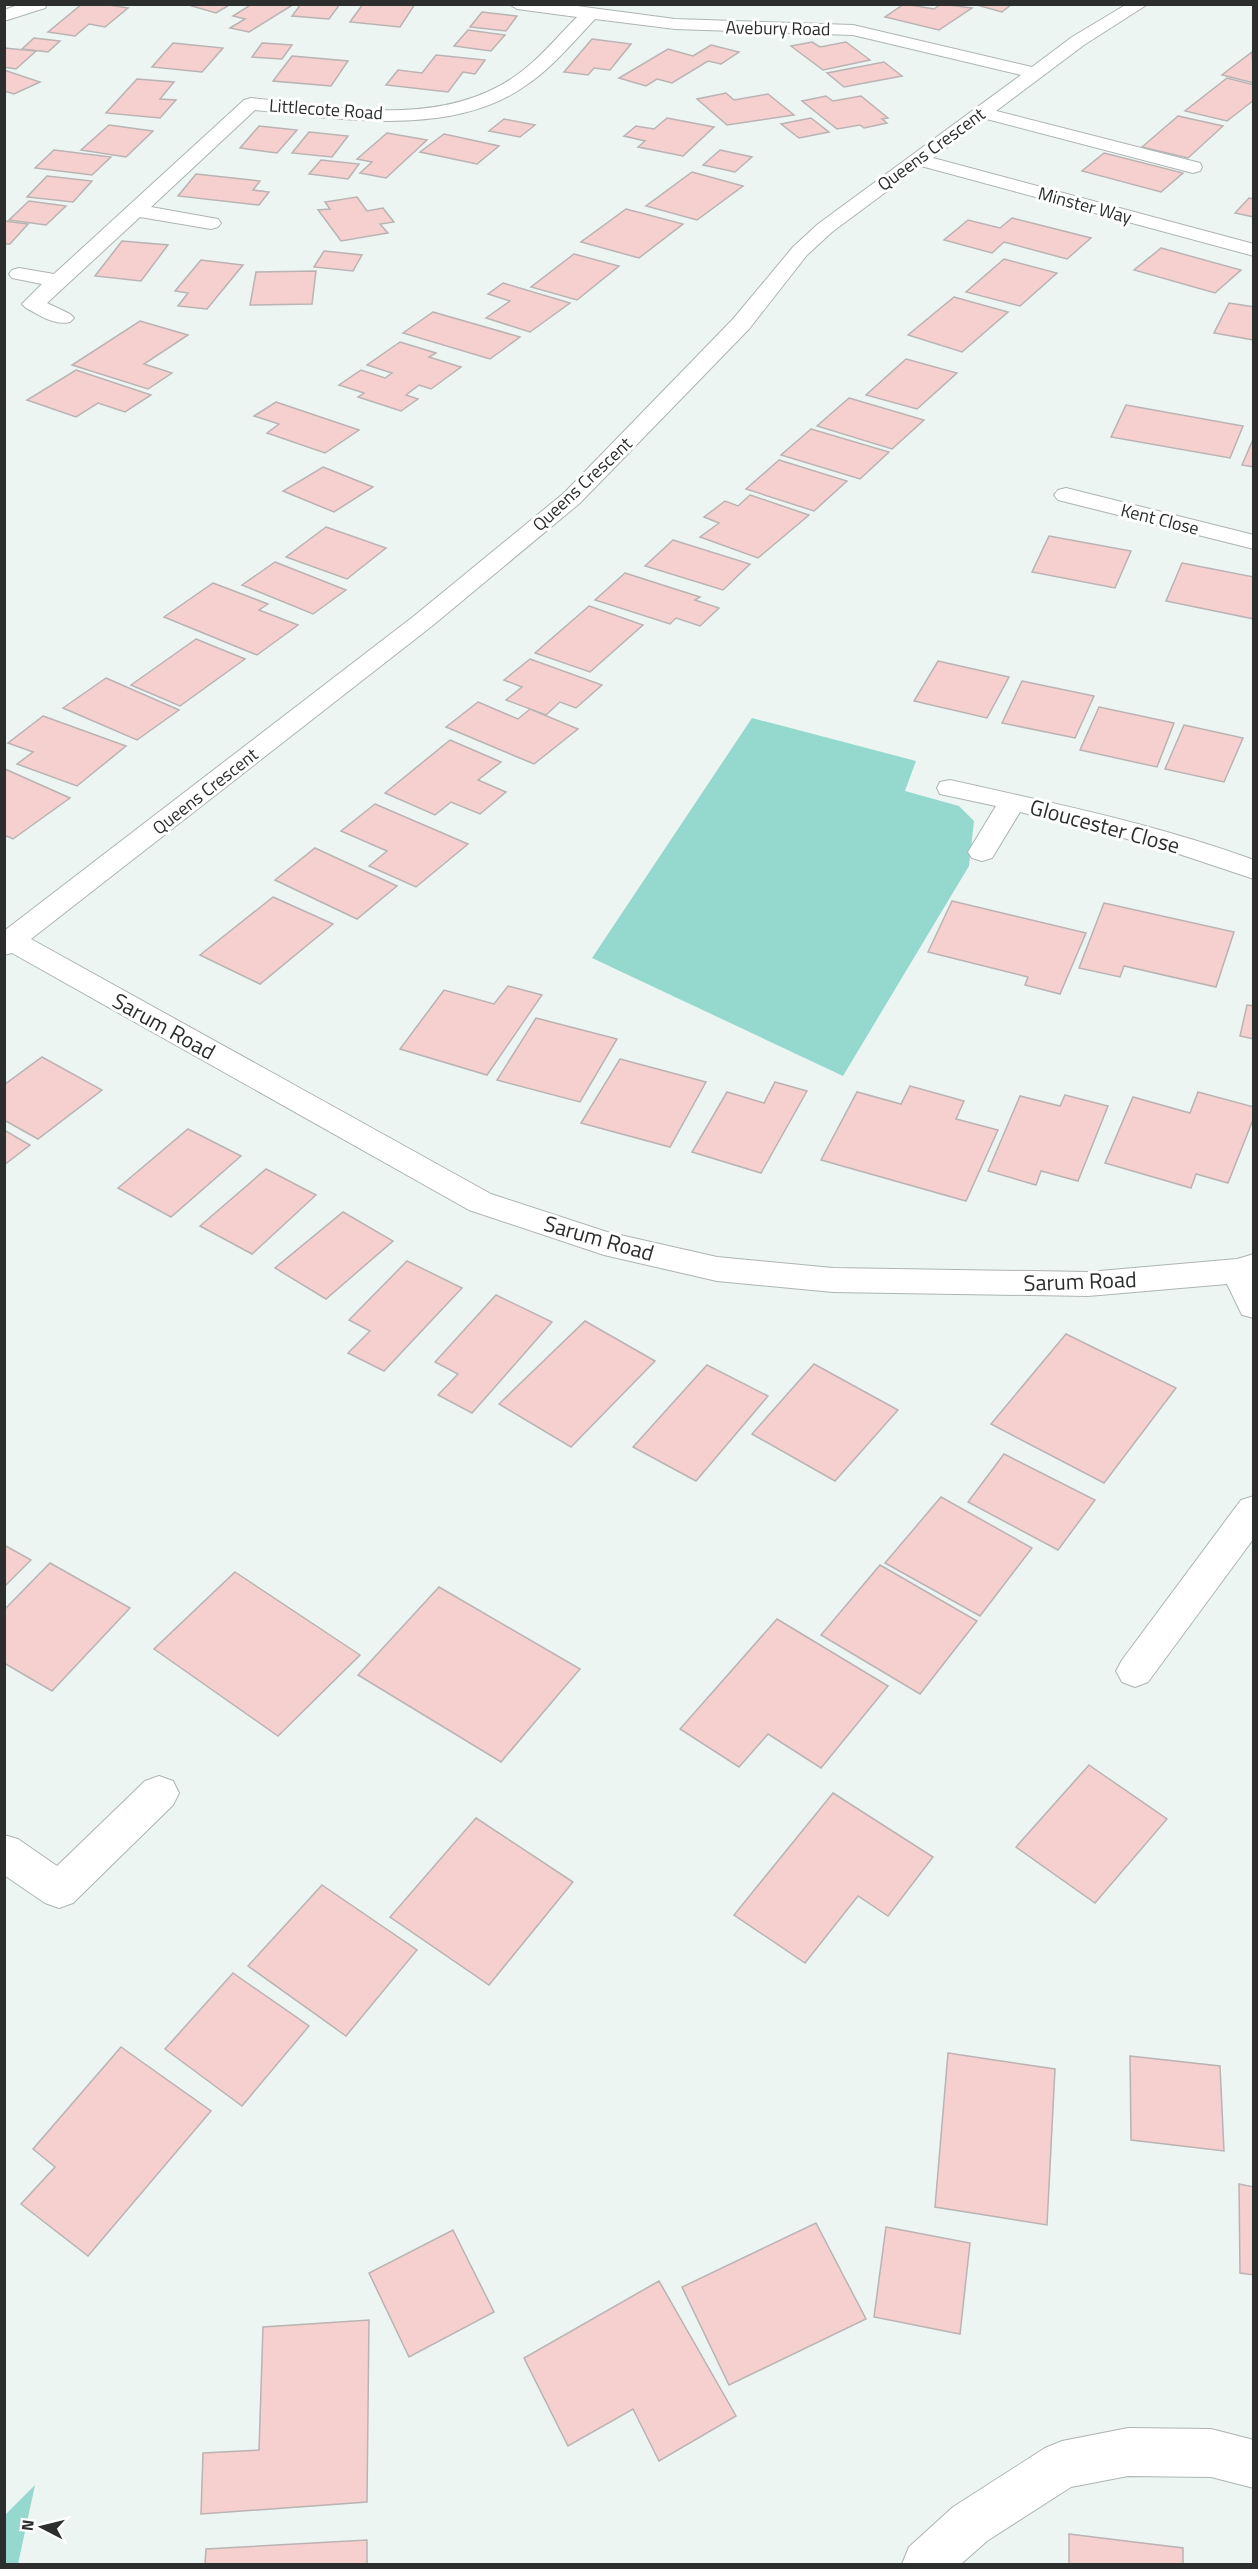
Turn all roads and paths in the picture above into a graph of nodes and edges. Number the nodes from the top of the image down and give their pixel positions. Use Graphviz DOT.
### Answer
graph roads {
  1 [pos="39,4"];
  2 [pos="516,4"];
  3 [pos="1140,4"];
  4 [pos="589,15"];
  5 [pos="4,16"];
  6 [pos="1035,73"];
  7 [pos="230,101"];
  8 [pos="251,104"];
  9 [pos="981,112"];
  10 [pos="916,159"];
  11 [pos="1193,167"];
  12 [pos="135,210"];
  13 [pos="211,223"];
  14 [pos="1254,250"];
  15 [pos="19,274"];
  16 [pos="58,281"];
  17 [pos="63,318"];
  18 [pos="1066,495"];
  19 [pos="1254,542"];
  20 [pos="950,788"];
  21 [pos="1012,802"];
  22 [pos="982,852"];
  23 [pos="1254,870"];
  24 [pos="8,944"];
  25 [pos="1245,1268"];
  26 [pos="1254,1306"];
  27 [pos="1254,1510"];
  28 [pos="1135,1671"];
  29 [pos="159,1793"];
  30 [pos="4,1852"];
  31 [pos="1254,2464"];
  32 [pos="926,2565"];
  1 -- 5 [label="street"];
  2 -- 4 [label="street, Avebury Road"];
  3 -- 6 [label="street, Queens Crescent"];
  4 -- 6 [label="street, Avebury Road"];
  4 -- 8 [label="street, Littlecote Road"];
  6 -- 9 [label="street, Queens Crescent"];
  7 -- 8 [label="street"];
  8 -- 12 [label="street, Littlecote Road"];
  9 -- 10 [label="street, Queens Crescent"];
  9 -- 11 [label="lane"];
  10 -- 14 [label="street, Minster Way"];
  10 -- 24 [label="street, Queens Crescent"];
  12 -- 13 [label="street"];
  12 -- 16 [label="street, Littlecote Road"];
  15 -- 16 [label="street"];
  16 -- 17 [label="street, Littlecote Road"];
  18 -- 19 [label="street, Kent Close"];
  20 -- 21 [label="street"];
  21 -- 22 [label="street, Gloucester Close"];
  21 -- 23 [label="street, Gloucester Close"];
  24 -- 25 [label="street, Sarum Road"];
  25 -- 26 [label="street"];
  27 -- 28 [label="street"];
  29 -- 30 [label="street"];
  31 -- 32 [label="street"];
}
